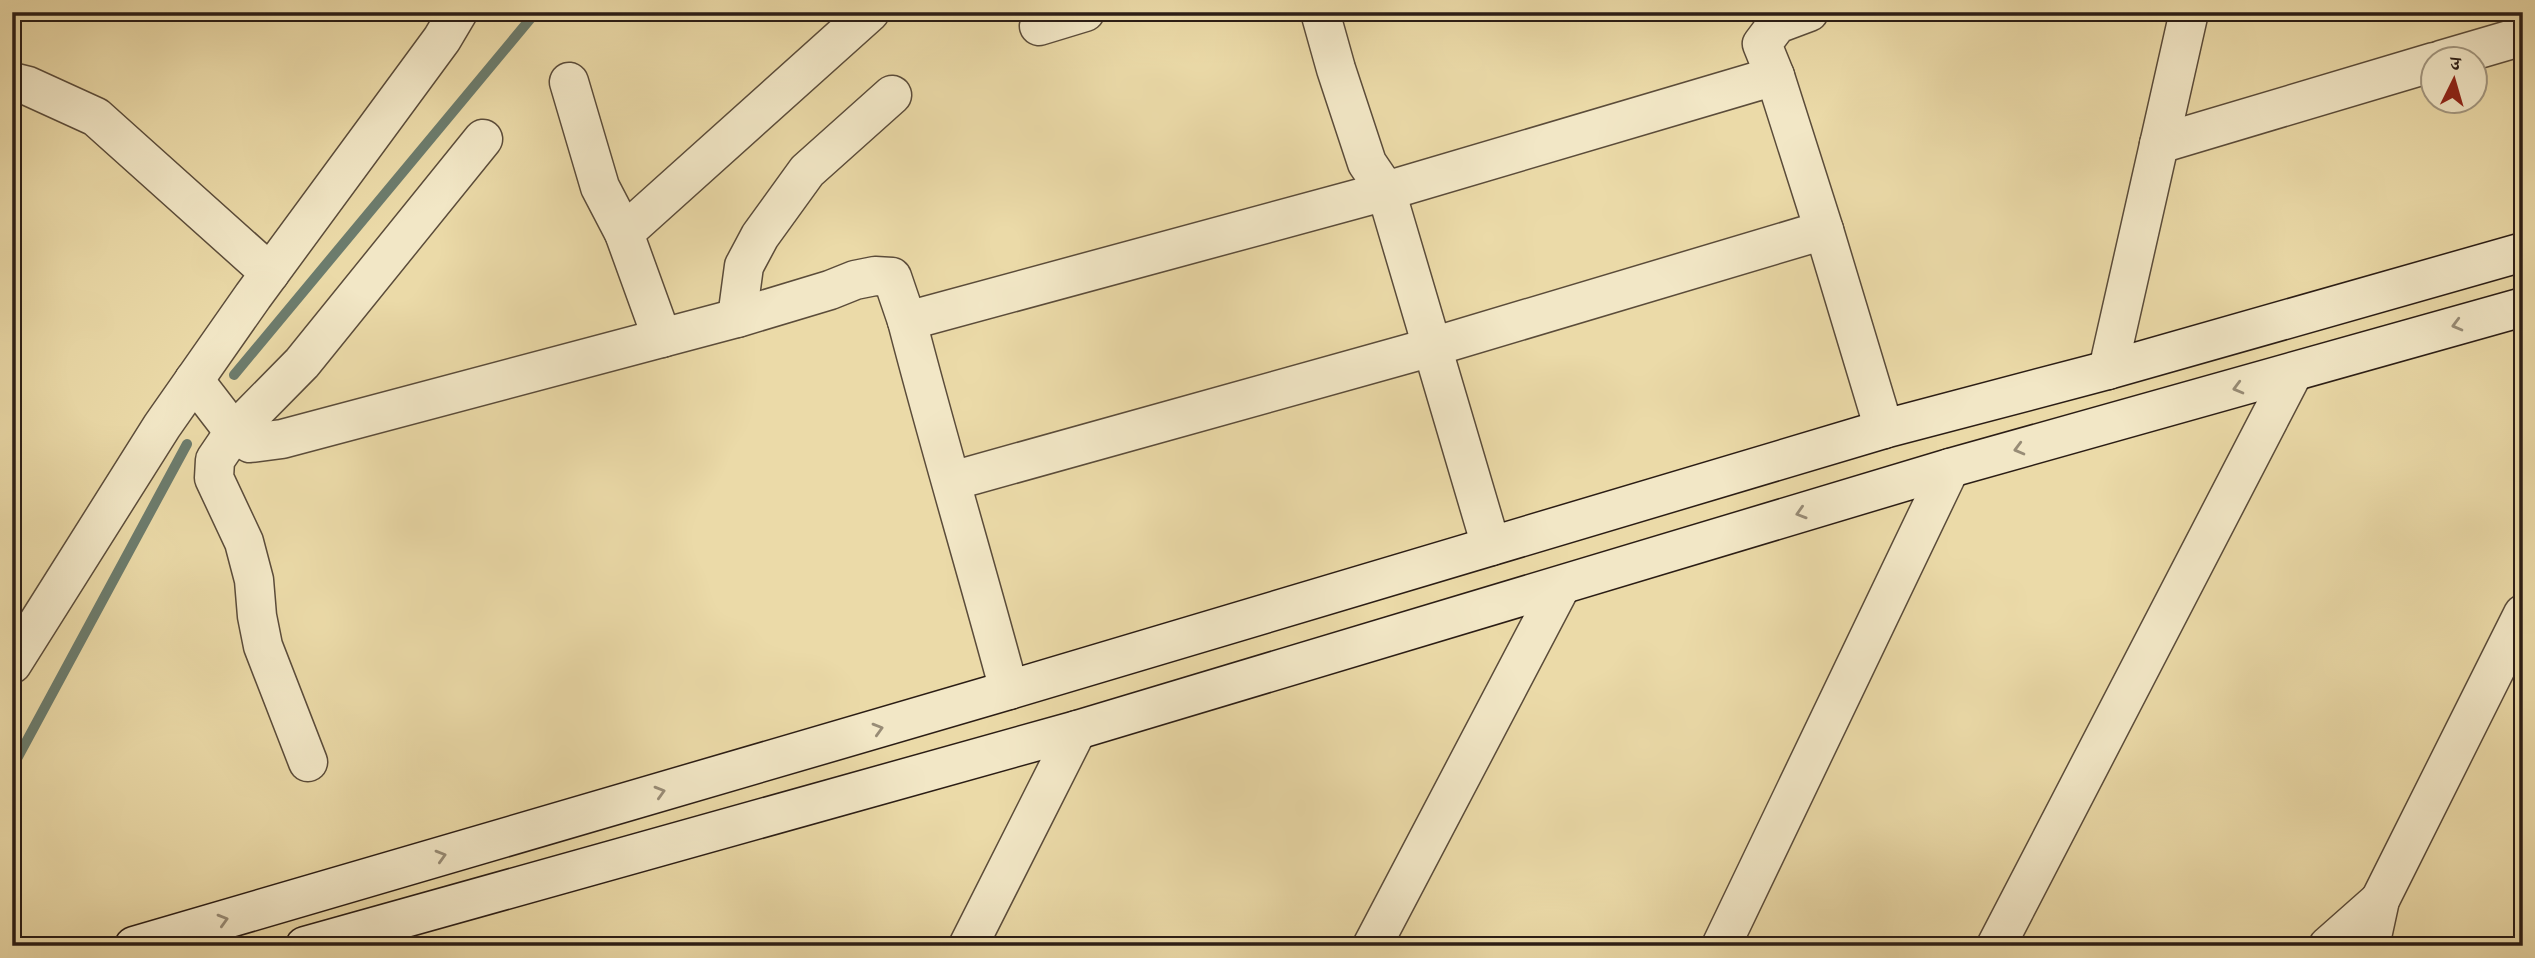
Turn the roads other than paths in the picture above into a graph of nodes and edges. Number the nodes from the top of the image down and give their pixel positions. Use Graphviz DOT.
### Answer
graph roads {
  1 [pos="458,12"];
  2 [pos="870,12"];
  3 [pos="1085,12"];
  4 [pos="1320,12"];
  5 [pos="1809,12"];
  6 [pos="2189,12"];
  7 [pos="1039,26"];
  8 [pos="2523,36"];
  9 [pos="2489,46"];
  10 [pos="2420,66"];
  11 [pos="1776,76"];
  12 [pos="12,82"];
  13 [pos="569,82"];
  14 [pos="892,95"];
  15 [pos="483,139"];
  16 [pos="2159,144"];
  17 [pos="1387,191"];
  18 [pos="1824,230"];
  19 [pos="624,233"];
  20 [pos="2523,252"];
  21 [pos="270,273"];
  22 [pos="2523,307"];
  23 [pos="737,318"];
  24 [pos="908,321"];
  25 [pos="662,338"];
  26 [pos="1432,347"];
  27 [pos="2108,370"];
  28 [pos="2292,373"];
  29 [pos="194,380"];
  30 [pos="1884,429"];
  31 [pos="234,432"];
  32 [pos="1950,468"];
  33 [pos="952,481"];
  34 [pos="1491,546"];
  35 [pos="1561,586"];
  36 [pos="2523,614"];
  37 [pos="12,664"];
  38 [pos="1009,691"];
  39 [pos="1077,730"];
  40 [pos="307,762"];
  41 [pos="2380,900"];
  42 [pos="134,946"];
  43 [pos="305,946"];
  44 [pos="968,946"];
  45 [pos="1372,946"];
  46 [pos="1721,946"];
  47 [pos="1996,946"];
  48 [pos="2328,946"];
  49 [pos="2370,946"];
  1 -- 21 [label="street"];
  2 -- 19 [label="street"];
  3 -- 7 [label="street"];
  4 -- 17 [label="street"];
  5 -- 11 [label="street"];
  6 -- 16 [label="street"];
  8 -- 9 [label="street"];
  10 -- 16 [label="street"];
  11 -- 17 [label="street"];
  11 -- 18 [label="street"];
  12 -- 21 [label="street"];
  13 -- 19 [label="street"];
  14 -- 23 [label="street"];
  15 -- 31 [label="street"];
  16 -- 27 [label="street"];
  17 -- 24 [label="street"];
  17 -- 26 [label="street"];
  18 -- 26 [label="street"];
  18 -- 30 [label="street"];
  19 -- 25 [label="street"];
  20 -- 27 [label="street"];
  21 -- 29 [label="street"];
  22 -- 28 [label="street, one-way"];
  23 -- 24 [label="street"];
  23 -- 25 [label="street"];
  24 -- 33 [label="street"];
  25 -- 31 [label="street"];
  26 -- 33 [label="street"];
  26 -- 34 [label="street"];
  27 -- 30 [label="street"];
  28 -- 32 [label="street, one-way"];
  28 -- 47 [label="street"];
  29 -- 31 [label="street"];
  29 -- 37 [label="street"];
  30 -- 34 [label="street"];
  31 -- 40 [label="street"];
  32 -- 35 [label="street, one-way"];
  32 -- 46 [label="street"];
  33 -- 38 [label="street"];
  34 -- 38 [label="street"];
  35 -- 39 [label="street"];
  35 -- 45 [label="street"];
  36 -- 41 [label="street"];
  42 -- 38 [label="street, one-way"];
  39 -- 43 [label="street"];
  39 -- 44 [label="street"];
  41 -- 48 [label="street"];
  41 -- 49 [label="street"];
}
